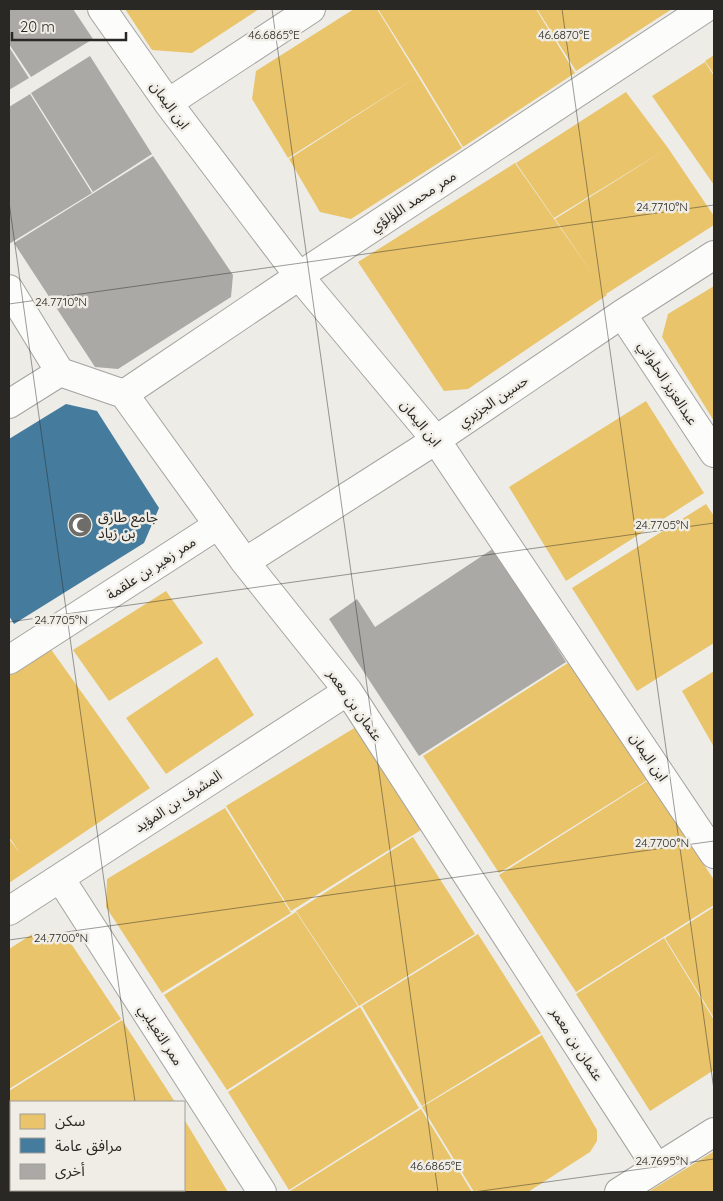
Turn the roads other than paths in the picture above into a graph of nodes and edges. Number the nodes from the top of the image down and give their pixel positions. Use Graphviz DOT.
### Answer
graph roads {
  1 [pos="102,9"];
  2 [pos="311,9"];
  3 [pos="704,9"];
  4 [pos="168,103"];
  5 [pos="714,254"];
  6 [pos="299,276"];
  7 [pos="9,290"];
  8 [pos="622,314"];
  9 [pos="60,372"];
  10 [pos="124,394"];
  11 [pos="9,404"];
  12 [pos="436,440"];
  13 [pos="714,453"];
  14 [pos="218,525"];
  15 [pos="245,562"];
  16 [pos="9,660"];
  17 [pos="348,691"];
  18 [pos="714,854"];
  19 [pos="60,878"];
  20 [pos="9,911"];
  21 [pos="714,1132"];
  22 [pos="657,1168"];
  23 [pos="262,1192"];
  24 [pos="619,1192"];
  1 -- 4 [label="street, ابن اليمان"];
  2 -- 4 [label="street"];
  3 -- 6 [label="street, ممر محمد اللؤلؤي"];
  4 -- 6 [label="street, ابن اليمان"];
  5 -- 8 [label="street, حسين الجزيري"];
  6 -- 10 [label="street, ممر محمد اللؤلؤي"];
  6 -- 12 [label="street, ابن اليمان"];
  7 -- 9 [label="street"];
  8 -- 12 [label="street, حسين الجزيري"];
  8 -- 13 [label="street, عبدالعزيز الحلواني"];
  9 -- 10 [label="street"];
  9 -- 11 [label="street"];
  10 -- 14 [label="street, عثمان بن معمر"];
  12 -- 15 [label="street, حسين الجزيري"];
  12 -- 18 [label="street, ابن اليمان"];
  14 -- 15 [label="street, عثمان بن معمر"];
  14 -- 16 [label="street, ممر زهير بن علقمة"];
  15 -- 17 [label="street, عثمان بن معمر"];
  17 -- 19 [label="street, المشرف بن المؤيد"];
  17 -- 22 [label="street, عثمان بن معمر"];
  19 -- 20 [label="street, المشرف بن المؤيد"];
  19 -- 23 [label="street, ممر الثعيلبي"];
  21 -- 22 [label="street"];
  22 -- 24 [label="street"];
}
